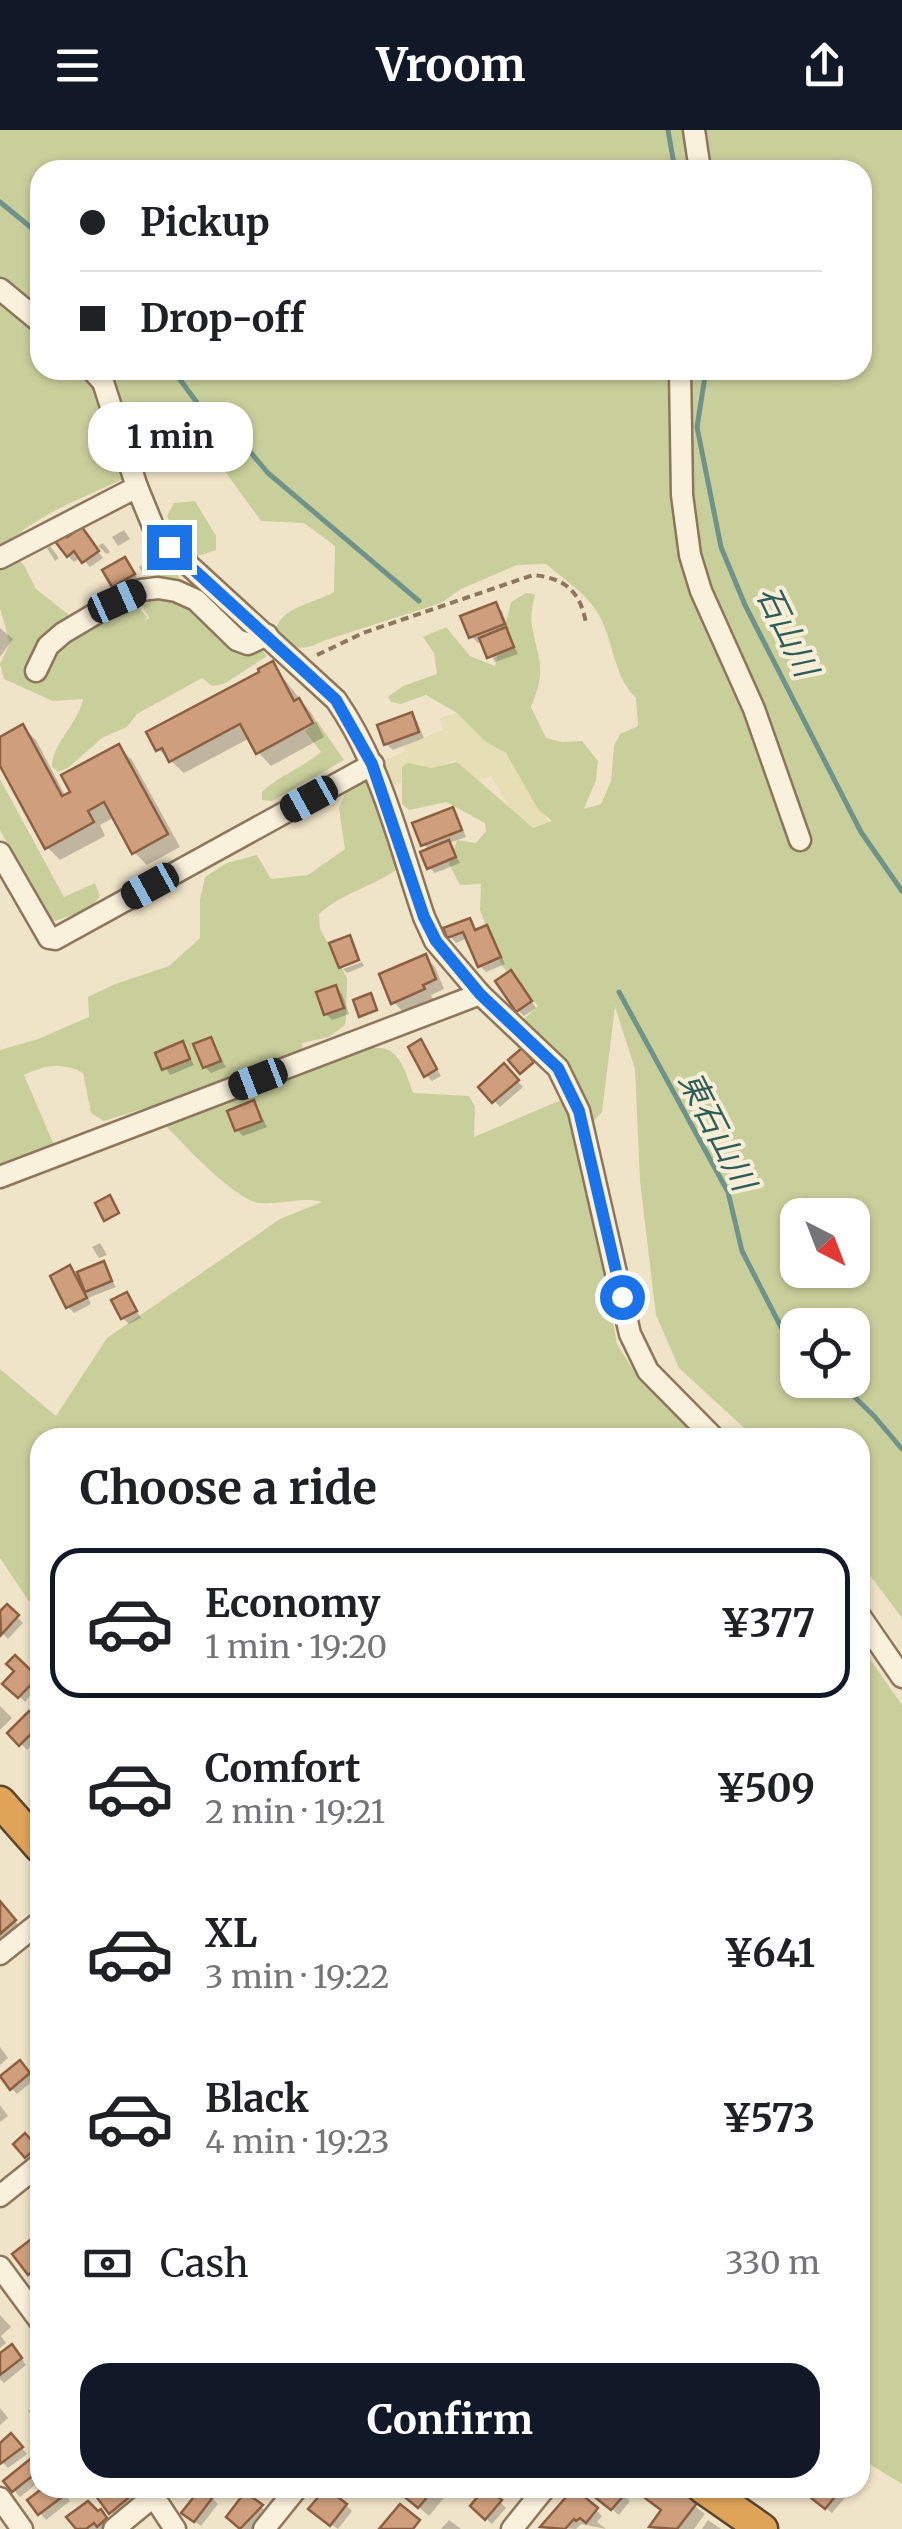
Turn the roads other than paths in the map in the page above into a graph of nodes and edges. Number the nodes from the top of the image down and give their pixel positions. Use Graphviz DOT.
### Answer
graph roads {
  1 [pos="694,130"];
  2 [pos="698,160"];
  3 [pos="0,288"];
  4 [pos="30,314"];
  5 [pos="101,380"];
  6 [pos="680,380"];
  7 [pos="137,487"];
  8 [pos="0,558"];
  9 [pos="268,635"];
  10 [pos="36,671"];
  11 [pos="372,764"];
  12 [pos="800,840"];
  13 [pos="0,854"];
  14 [pos="480,994"];
  15 [pos="0,1177"];
  16 [pos="704,1428"];
  17 [pos="870,1631"];
  18 [pos="902,1677"];
  19 [pos="0,1802"];
  20 [pos="30,1836"];
  21 [pos="30,1930"];
  22 [pos="0,1954"];
  23 [pos="30,2172"];
  24 [pos="0,2196"];
  25 [pos="0,2267"];
  26 [pos="30,2308"];
  27 [pos="0,2498"];
  28 [pos="145,2498"];
  29 [pos="155,2498"];
  30 [pos="284,2498"];
  31 [pos="538,2498"];
  32 [pos="717,2498"];
  33 [pos="517,2527"];
  34 [pos="22,2529"];
  35 [pos="114,2529"];
  36 [pos="175,2529"];
  37 [pos="264,2529"];
  38 [pos="762,2529"];
  1 -- 2 [label="street"];
  3 -- 4 [label="street"];
  5 -- 7 [label="street"];
  6 -- 12 [label="street"];
  7 -- 8 [label="street"];
  7 -- 9 [label="street"];
  9 -- 10 [label="street"];
  9 -- 11 [label="street"];
  11 -- 13 [label="street"];
  11 -- 14 [label="street"];
  14 -- 15 [label="street"];
  14 -- 16 [label="street"];
  17 -- 18 [label="street"];
  19 -- 20 [label="highway"];
  21 -- 22 [label="street"];
  23 -- 24 [label="street"];
  25 -- 26 [label="street"];
  27 -- 34 [label="street"];
  28 -- 35 [label="street"];
  29 -- 36 [label="street"];
  30 -- 37 [label="street"];
  31 -- 33 [label="street"];
  32 -- 38 [label="highway"];
}
